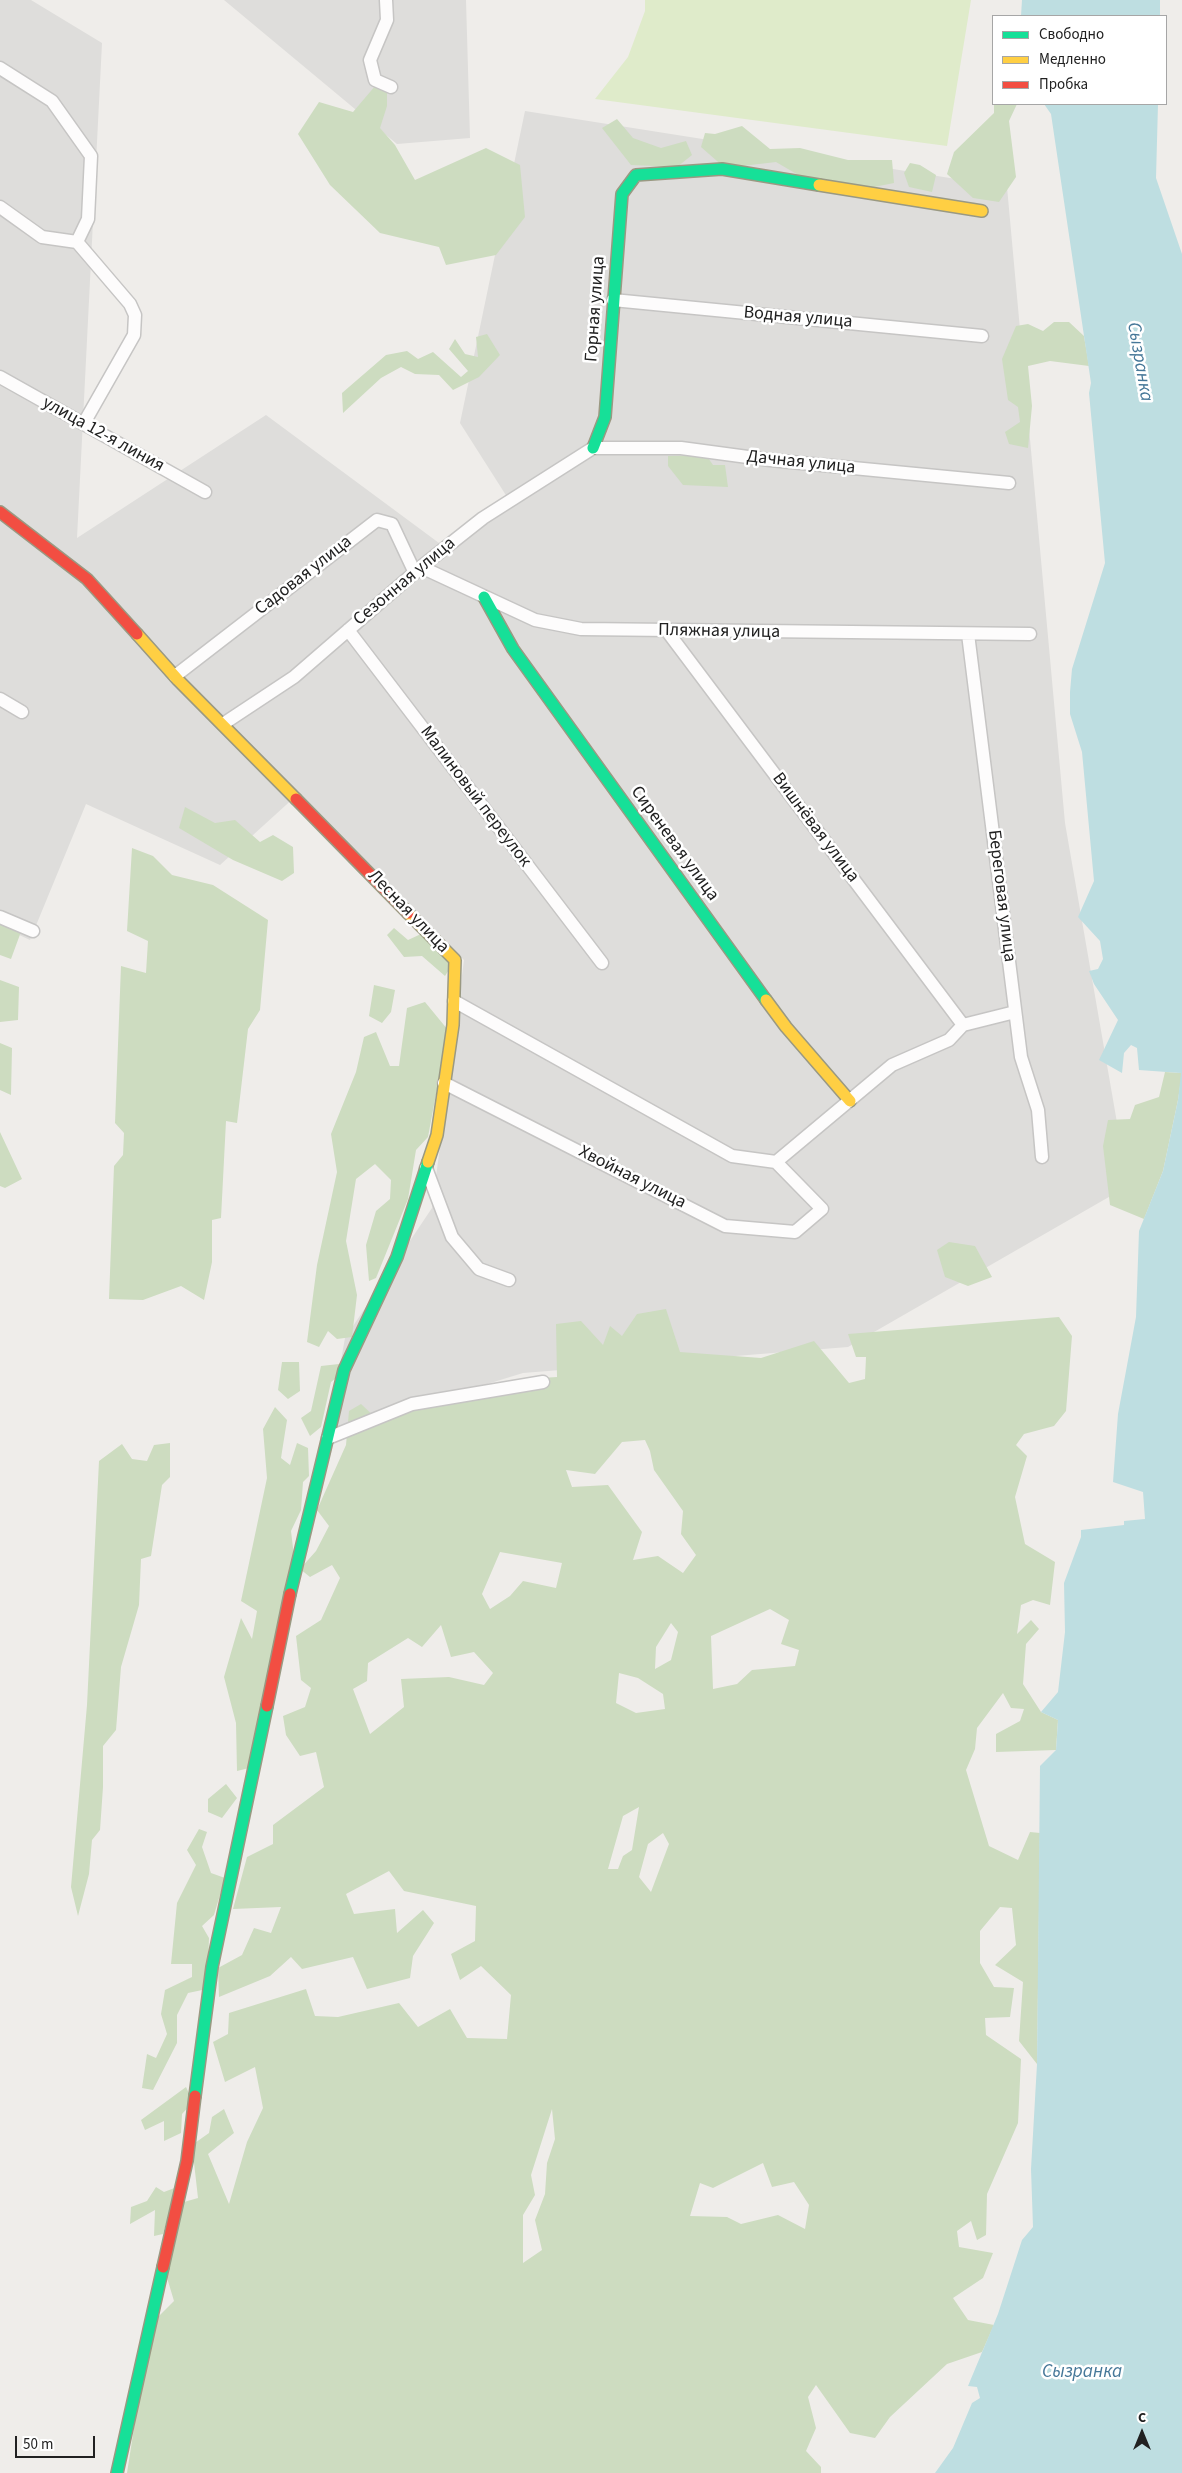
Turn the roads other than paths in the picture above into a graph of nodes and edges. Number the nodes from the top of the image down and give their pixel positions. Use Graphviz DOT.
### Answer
graph roads {
  1 [pos="386,0"];
  2 [pos="0,68"];
  3 [pos="392,87"];
  4 [pos="0,207"];
  5 [pos="982,210"];
  6 [pos="77,242"];
  7 [pos="613,300"];
  8 [pos="982,336"];
  9 [pos="0,377"];
  10 [pos="84,423"];
  11 [pos="593,448"];
  12 [pos="1008,483"];
  13 [pos="205,492"];
  14 [pos="0,512"];
  15 [pos="418,570"];
  16 [pos="484,597"];
  17 [pos="348,630"];
  18 [pos="667,631"];
  19 [pos="968,634"];
  20 [pos="1030,634"];
  21 [pos="175,676"];
  22 [pos="0,699"];
  23 [pos="22,712"];
  24 [pos="223,724"];
  25 [pos="0,918"];
  26 [pos="33,931"];
  27 [pos="602,963"];
  28 [pos="454,1001"];
  29 [pos="1015,1012"];
  30 [pos="962,1025"];
  31 [pos="444,1082"];
  32 [pos="850,1101"];
  33 [pos="1042,1157"];
  34 [pos="776,1162"];
  35 [pos="426,1168"];
  36 [pos="509,1280"];
  37 [pos="543,1382"];
  38 [pos="328,1438"];
  39 [pos="117,2473"];
  1 -- 3 [label="street"];
  2 -- 6 [label="street"];
  4 -- 6 [label="street"];
  5 -- 7 [label="street, Горная улица"];
  6 -- 10 [label="street"];
  7 -- 8 [label="street, Водная улица"];
  7 -- 11 [label="street, Горная улица"];
  9 -- 10 [label="street, улица 12-я линия"];
  10 -- 13 [label="street, улица 12-я линия"];
  11 -- 12 [label="street, Дачная улица"];
  11 -- 15 [label="street, Сезонная улица"];
  14 -- 21 [label="street, Лесная улица"];
  15 -- 16 [label="street, Пляжная улица"];
  15 -- 17 [label="street, Сезонная улица"];
  15 -- 21 [label="street, Садовая улица"];
  16 -- 18 [label="street, Пляжная улица"];
  16 -- 32 [label="street, Сиреневая улица"];
  17 -- 24 [label="street, Сезонная улица"];
  17 -- 27 [label="street, Малиновый переулок"];
  18 -- 19 [label="street, Пляжная улица"];
  18 -- 30 [label="street, Вишнёвая улица"];
  19 -- 20 [label="street, Пляжная улица"];
  19 -- 29 [label="street, Береговая улица"];
  21 -- 24 [label="street, Лесная улица"];
  22 -- 23 [label="street"];
  24 -- 28 [label="street, Лесная улица"];
  25 -- 26 [label="street"];
  28 -- 31 [label="street, Лесная улица"];
  28 -- 34 [label="street"];
  29 -- 30 [label="street"];
  29 -- 33 [label="street, Береговая улица"];
  30 -- 32 [label="street"];
  31 -- 34 [label="street, Хвойная улица"];
  31 -- 35 [label="street, Лесная улица"];
  32 -- 34 [label="street"];
  35 -- 36 [label="street"];
  35 -- 38 [label="street, Лесная улица"];
  37 -- 38 [label="street"];
  38 -- 39 [label="street, Лесная улица"];
}
